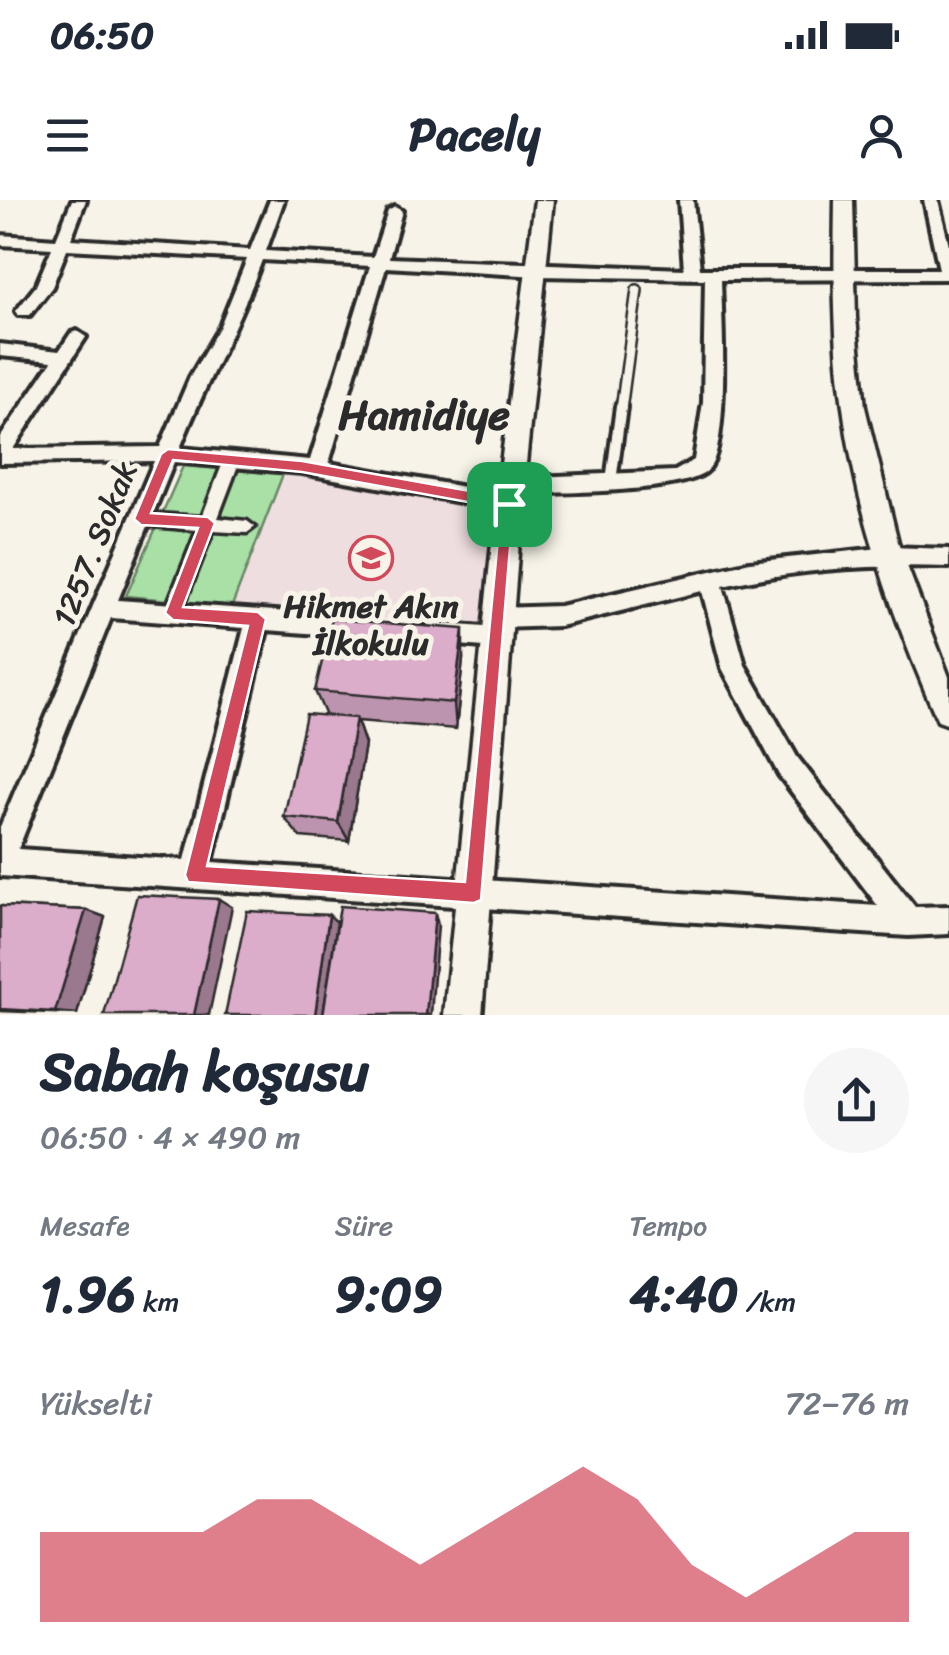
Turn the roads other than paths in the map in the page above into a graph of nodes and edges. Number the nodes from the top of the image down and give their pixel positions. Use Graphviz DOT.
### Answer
graph roads {
  1 [pos="79,200"];
  2 [pos="277,200"];
  3 [pos="544,200"];
  4 [pos="686,200"];
  5 [pos="844,200"];
  6 [pos="931,200"];
  7 [pos="395,211"];
  8 [pos="0,240"];
  9 [pos="65,242"];
  10 [pos="258,257"];
  11 [pos="381,264"];
  12 [pos="538,271"];
  13 [pos="692,274"];
  14 [pos="713,274"];
  15 [pos="844,274"];
  16 [pos="949,274"];
  17 [pos="637,290"];
  18 [pos="24,311"];
  19 [pos="77,337"];
  20 [pos="0,350"];
  21 [pos="64,358"];
  22 [pos="0,454"];
  23 [pos="168,454"];
  24 [pos="232,460"];
  25 [pos="316,469"];
  26 [pos="612,481"];
  27 [pos="510,495"];
  28 [pos="141,519"];
  29 [pos="208,523"];
  30 [pos="246,527"];
  31 [pos="889,556"];
  32 [pos="949,558"];
  33 [pos="711,582"];
  34 [pos="104,608"];
  35 [pos="173,613"];
  36 [pos="258,619"];
  37 [pos="498,628"];
  38 [pos="947,702"];
  39 [pos="0,861"];
  40 [pos="195,875"];
  41 [pos="474,892"];
  42 [pos="949,920"];
  43 [pos="908,922"];
  44 [pos="463,1015"];
  1 -- 9 [label="street"];
  2 -- 10 [label="street, 1257. Sokak"];
  3 -- 12 [label="street"];
  4 -- 13 [label="street"];
  5 -- 15 [label="street"];
  6 -- 16 [label="street"];
  7 -- 11 [label="street"];
  8 -- 9 [label="street"];
  9 -- 10 [label="street"];
  9 -- 18 [label="street"];
  10 -- 11 [label="street"];
  10 -- 23 [label="street, 1257. Sokak"];
  11 -- 12 [label="street"];
  11 -- 25 [label="street"];
  12 -- 13 [label="street"];
  12 -- 27 [label="street"];
  13 -- 14 [label="street"];
  14 -- 15 [label="street"];
  14 -- 26 [label="street"];
  15 -- 16 [label="street"];
  15 -- 31 [label="street"];
  17 -- 26 [label="lane"];
  19 -- 21 [label="street"];
  20 -- 21 [label="street"];
  21 -- 22 [label="street"];
  22 -- 23 [label="street"];
  23 -- 24 [label="street"];
  23 -- 28 [label="street, 1257. Sokak"];
  24 -- 25 [label="street"];
  24 -- 29 [label="street"];
  25 -- 27 [label="street"];
  26 -- 27 [label="street"];
  27 -- 37 [label="street"];
  28 -- 29 [label="street"];
  28 -- 34 [label="street, 1257. Sokak"];
  29 -- 30 [label="street"];
  29 -- 35 [label="street"];
  31 -- 32 [label="street"];
  31 -- 33 [label="street"];
  31 -- 38 [label="street"];
  33 -- 37 [label="street"];
  33 -- 43 [label="street"];
  34 -- 35 [label="street"];
  34 -- 39 [label="street, 1257. Sokak"];
  35 -- 36 [label="street"];
  36 -- 37 [label="street"];
  36 -- 40 [label="street"];
  37 -- 41 [label="street"];
  39 -- 40 [label="street"];
  40 -- 41 [label="street"];
  41 -- 43 [label="street"];
  41 -- 44 [label="street"];
  42 -- 43 [label="street"];
}
